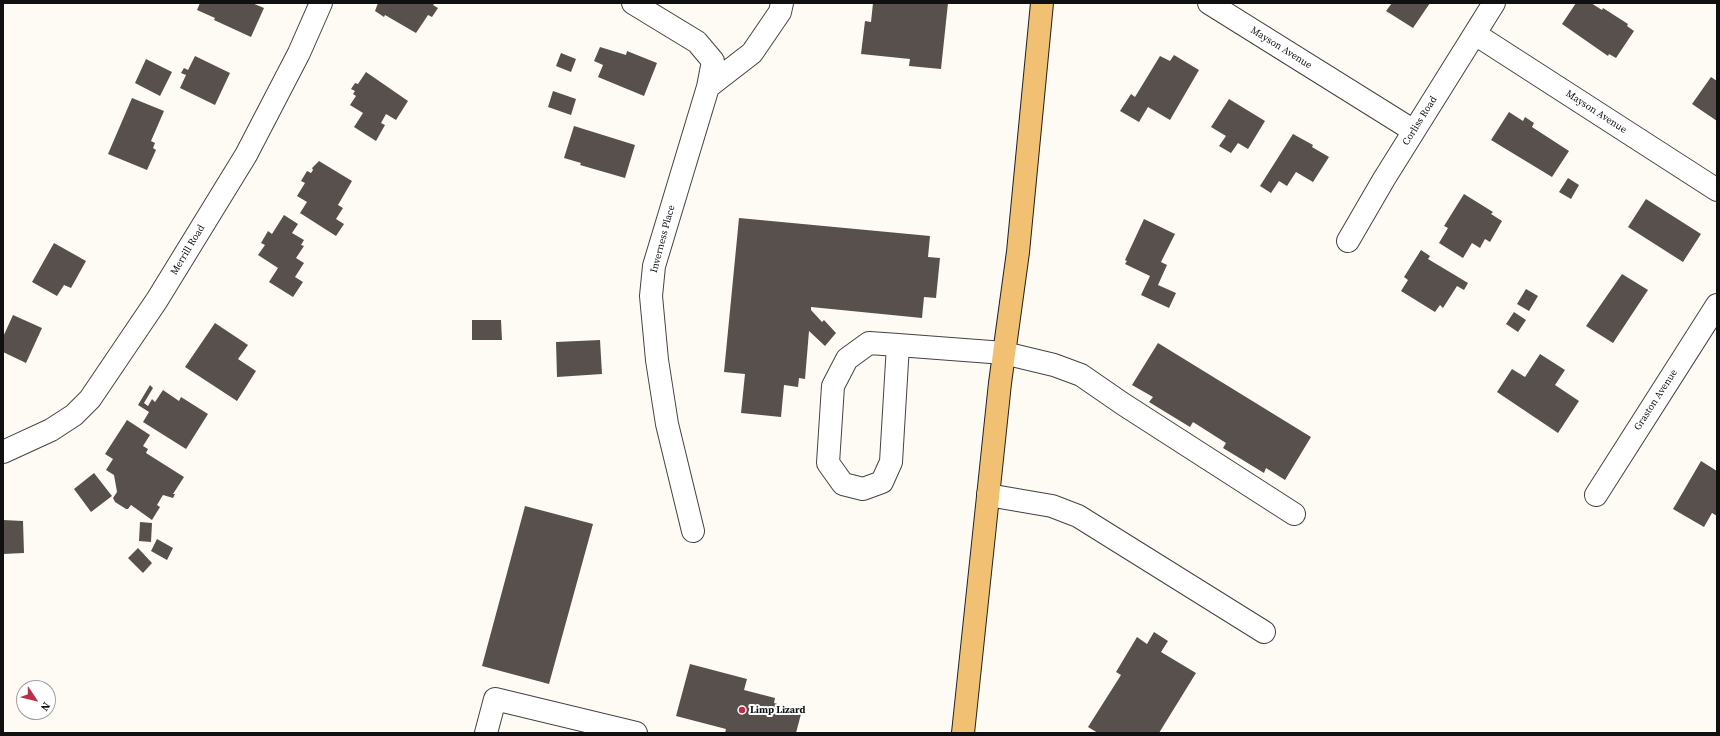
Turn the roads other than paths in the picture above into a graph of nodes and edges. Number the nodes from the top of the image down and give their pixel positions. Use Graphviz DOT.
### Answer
graph roads {
  1 [pos="321,3"];
  2 [pos="633,3"];
  3 [pos="782,3"];
  4 [pos="1042,3"];
  5 [pos="1209,3"];
  6 [pos="1494,3"];
  7 [pos="1475,34"];
  8 [pos="708,87"];
  9 [pos="1414,131"];
  10 [pos="1717,190"];
  11 [pos="1348,241"];
  12 [pos="1717,305"];
  13 [pos="898,345"];
  14 [pos="1004,353"];
  15 [pos="3,452"];
  16 [pos="988,495"];
  17 [pos="1596,495"];
  18 [pos="1294,514"];
  19 [pos="693,531"];
  20 [pos="1264,632"];
  21 [pos="486,733"];
  22 [pos="636,733"];
  23 [pos="963,733"];
  1 -- 15 [label="street, Merrill Road"];
  2 -- 8 [label="street, Inverness Place"];
  3 -- 8 [label="street"];
  4 -- 14 [label="main road"];
  5 -- 9 [label="street, Mayson Avenue"];
  6 -- 7 [label="street, Corliss Road"];
  7 -- 9 [label="street, Corliss Road"];
  7 -- 10 [label="street, Mayson Avenue"];
  8 -- 19 [label="street, Inverness Place"];
  9 -- 11 [label="street, Corliss Road"];
  12 -- 17 [label="street, Graston Avenue"];
  13 -- 13 [label="street"];
  13 -- 14 [label="street"];
  14 -- 16 [label="main road"];
  14 -- 18 [label="street"];
  16 -- 20 [label="street"];
  16 -- 23 [label="main road"];
  21 -- 22 [label="street"];
}
